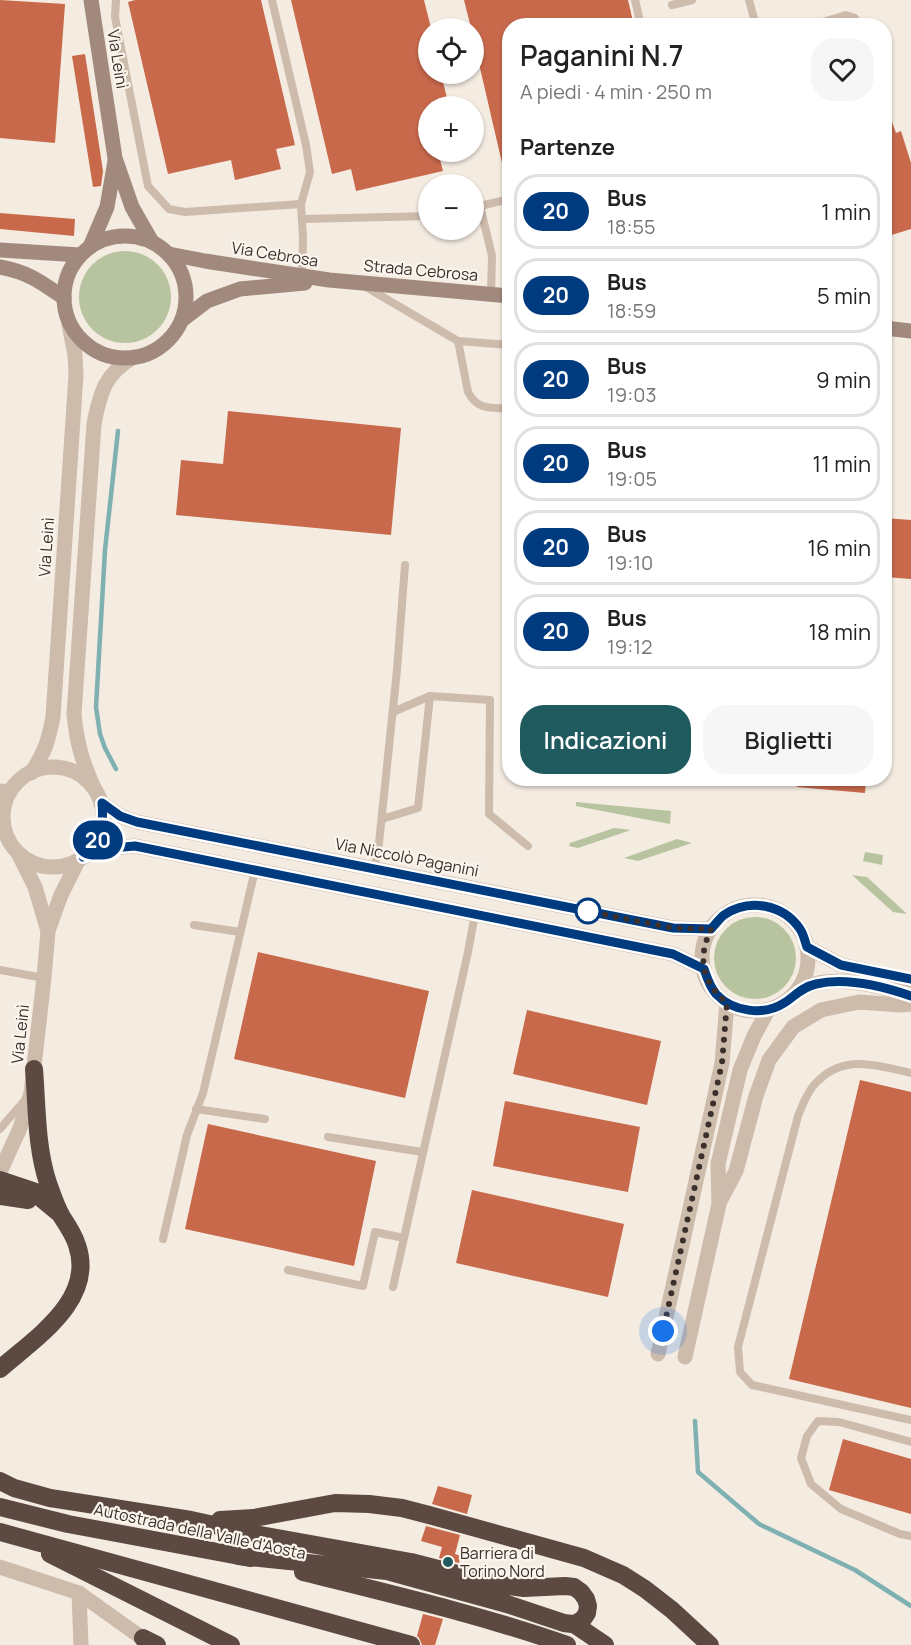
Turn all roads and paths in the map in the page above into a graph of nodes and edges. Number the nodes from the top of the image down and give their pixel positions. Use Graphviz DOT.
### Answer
graph roads {
  1 [pos="91,0"];
  2 [pos="116,0"];
  3 [pos="272,0"];
  4 [pos="635,0"];
  5 [pos="692,0"];
  6 [pos="749,0"];
  7 [pos="672,5"];
  8 [pos="639,18"];
  9 [pos="754,18"];
  10 [pos="836,18"];
  11 [pos="855,18"];
  12 [pos="115,158"];
  13 [pos="502,201"];
  14 [pos="301,204"];
  15 [pos="484,205"];
  16 [pos="418,216"];
  17 [pos="302,219"];
  18 [pos="484,230"];
  19 [pos="152,242"];
  20 [pos="0,250"];
  21 [pos="85,251"];
  22 [pos="169,254"];
  23 [pos="0,267"];
  24 [pos="302,276"];
  25 [pos="329,280"];
  26 [pos="360,283"];
  27 [pos="491,294"];
  28 [pos="502,295"];
  29 [pos="64,298"];
  30 [pos="68,319"];
  31 [pos="182,320"];
  32 [pos="892,329"];
  33 [pos="911,331"];
  34 [pos="458,341"];
  35 [pos="502,344"];
  36 [pos="134,357"];
  37 [pos="502,408"];
  38 [pos="405,565"];
  39 [pos="430,696"];
  40 [pos="393,712"];
  41 [pos="31,773"];
  42 [pos="94,788"];
  43 [pos="5,791"];
  44 [pos="102,803"];
  45 [pos="382,819"];
  46 [pos="2,823"];
  47 [pos="528,846"];
  48 [pos="18,853"];
  49 [pos="80,859"];
  50 [pos="375,869"];
  51 [pos="255,870"];
  52 [pos="475,914"];
  53 [pos="194,925"];
  54 [pos="711,929"];
  55 [pos="48,931"];
  56 [pos="240,932"];
  57 [pos="807,947"];
  58 [pos="704,969"];
  59 [pos="0,970"];
  60 [pos="44,978"];
  61 [pos="911,980"];
  62 [pos="797,992"];
  63 [pos="911,996"];
  64 [pos="727,1003"];
  65 [pos="911,1004"];
  66 [pos="768,1010"];
  67 [pos="34,1069"];
  68 [pos="911,1073"];
  69 [pos="31,1093"];
  70 [pos="196,1109"];
  71 [pos="265,1119"];
  72 [pos="0,1129"];
  73 [pos="328,1137"];
  74 [pos="422,1152"];
  75 [pos="0,1172"];
  76 [pos="0,1180"];
  77 [pos="0,1196"];
  78 [pos="42,1199"];
  79 [pos="719,1204"];
  80 [pos="61,1214"];
  81 [pos="404,1238"];
  82 [pos="164,1239"];
  83 [pos="288,1270"];
  84 [pos="393,1287"];
  85 [pos="658,1354"];
  86 [pos="685,1357"];
  87 [pos="0,1369"];
  88 [pos="911,1420"];
  89 [pos="911,1442"];
  90 [pos="0,1481"];
  91 [pos="0,1507"];
  92 [pos="191,1520"];
  93 [pos="8,1534"];
  94 [pos="911,1536"];
  95 [pos="239,1556"];
  96 [pos="0,1567"];
  97 [pos="79,1593"];
  98 [pos="574,1624"];
  99 [pos="151,1643"];
  100 [pos="81,1645"];
  101 [pos="231,1645"];
  102 [pos="411,1645"];
  103 [pos="567,1645"];
  104 [pos="605,1645"];
  105 [pos="710,1645"];
  1 -- 12 [label="main road, Via Leinì"];
  2 -- 14 [label="lane"];
  3 -- 14 [label="lane"];
  4 -- 8 [label="lane"];
  5 -- 7 [label="lane"];
  6 -- 9 [label="lane"];
  10 -- 11 [label="lane"];
  12 -- 19 [label="main road, Via Leinì"];
  12 -- 21 [label="main road, Via Leinì"];
  13 -- 15 [label="lane"];
  14 -- 17 [label="lane"];
  16 -- 17 [label="lane"];
  17 -- 24 [label="lane"];
  18 -- 27 [label="lane"];
  19 -- 21 [label="main road"];
  19 -- 22 [label="main road"];
  20 -- 21 [label="main road"];
  21 -- 29 [label="main road"];
  22 -- 24 [label="main road, Via Cebrosa"];
  22 -- 31 [label="main road"];
  23 -- 29 [label="main road"];
  24 -- 25 [label="main road, Via Cebrosa"];
  25 -- 26 [label="main road, Strada Cebrosa"];
  25 -- 31 [label="main road, Via Cebrosa"];
  26 -- 27 [label="main road, Strada Cebrosa"];
  26 -- 34 [label="lane"];
  27 -- 28 [label="main road, Strada Cebrosa"];
  29 -- 30 [label="main road"];
  30 -- 36 [label="main road"];
  30 -- 41 [label="street, Via Leinì"];
  31 -- 36 [label="main road"];
  32 -- 33 [label="main road"];
  34 -- 35 [label="lane"];
  34 -- 37 [label="lane"];
  36 -- 42 [label="street"];
  38 -- 40 [label="lane"];
  39 -- 40 [label="lane"];
  39 -- 45 [label="lane"];
  39 -- 47 [label="lane"];
  40 -- 45 [label="lane"];
  41 -- 42 [label="street"];
  41 -- 43 [label="street"];
  42 -- 44 [label="street"];
  43 -- 46 [label="street"];
  44 -- 49 [label="street"];
  44 -- 50 [label="street, Via Niccolò Paganini"];
  45 -- 50 [label="lane"];
  46 -- 48 [label="street"];
  48 -- 49 [label="street"];
  48 -- 55 [label="street, Via Leinì"];
  49 -- 51 [label="street"];
  49 -- 55 [label="street, Via Leinì"];
  50 -- 54 [label="street, Via Niccolò Paganini"];
  51 -- 52 [label="street"];
  51 -- 56 [label="lane"];
  52 -- 58 [label="street"];
  52 -- 74 [label="lane"];
  53 -- 56 [label="lane"];
  54 -- 57 [label="street"];
  54 -- 58 [label="street"];
  55 -- 60 [label="street, Via Leinì"];
  56 -- 70 [label="lane"];
  57 -- 61 [label="street"];
  57 -- 62 [label="street"];
  58 -- 64 [label="street"];
  59 -- 60 [label="lane"];
  60 -- 67 [label="street, Via Leinì"];
  62 -- 63 [label="street"];
  62 -- 66 [label="street"];
  64 -- 66 [label="street"];
  64 -- 85 [label="street"];
  65 -- 79 [label="street"];
  66 -- 79 [label="street"];
  67 -- 69 [label="street, Via Leinì"];
  67 -- 80 [label="highway"];
  68 -- 88 [label="lane"];
  69 -- 72 [label="lane"];
  69 -- 75 [label="street, Via Leinì"];
  70 -- 71 [label="lane"];
  70 -- 82 [label="lane"];
  73 -- 74 [label="lane"];
  74 -- 81 [label="lane"];
  76 -- 78 [label="highway"];
  77 -- 78 [label="highway"];
  78 -- 80 [label="highway"];
  79 -- 86 [label="street"];
  80 -- 87 [label="highway"];
  81 -- 83 [label="lane"];
  81 -- 84 [label="lane"];
  89 -- 94 [label="lane"];
  90 -- 92 [label="highway"];
  91 -- 95 [label="highway, Autostrada della Valle d'Aosta"];
  92 -- 98 [label="highway"];
  92 -- 105 [label="highway"];
  93 -- 101 [label="highway"];
  93 -- 102 [label="highway"];
  95 -- 98 [label="highway"];
  95 -- 103 [label="highway, Autostrada della Valle d'Aosta"];
  96 -- 97 [label="street"];
  97 -- 99 [label="street"];
  97 -- 100 [label="street"];
  98 -- 104 [label="highway"];
}
